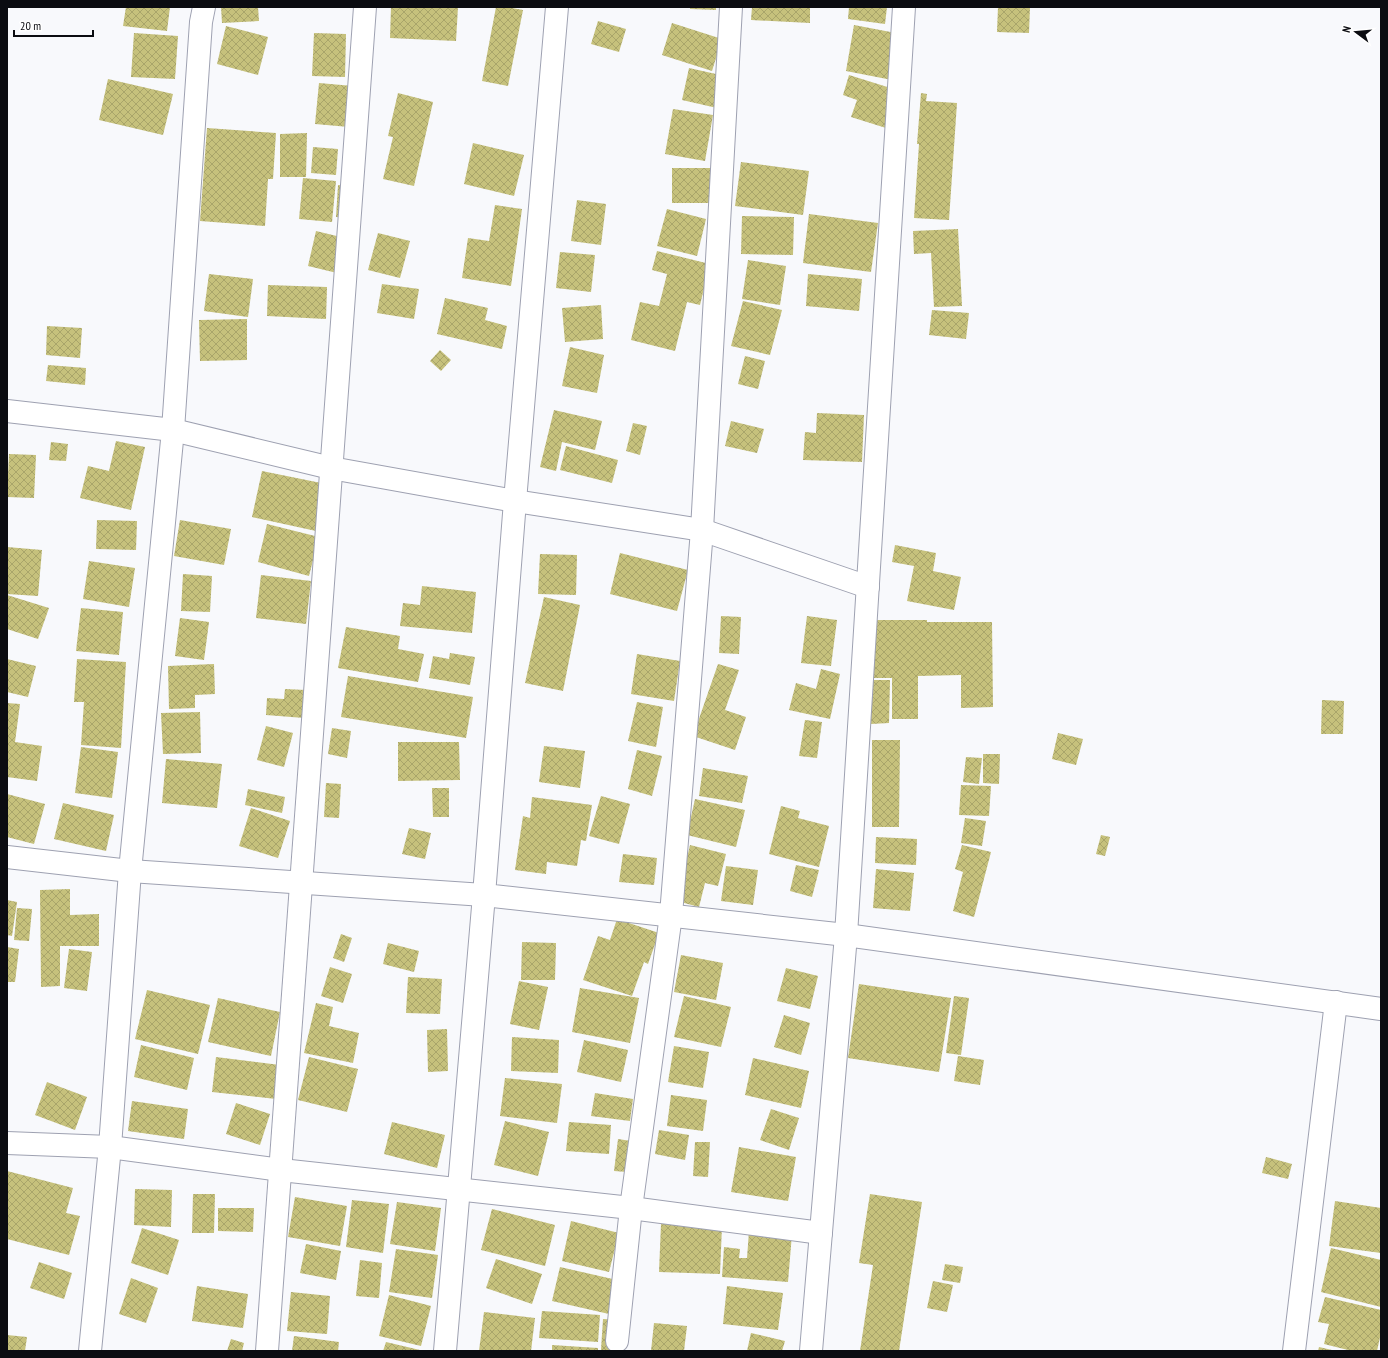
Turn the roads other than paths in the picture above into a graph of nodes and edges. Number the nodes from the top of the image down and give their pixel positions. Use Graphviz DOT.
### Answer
graph roads {
  1 [pos="204,7"];
  2 [pos="365,7"];
  3 [pos="557,7"];
  4 [pos="731,7"];
  5 [pos="904,7"];
  6 [pos="7,411"];
  7 [pos="173,430"];
  8 [pos="331,468"];
  9 [pos="514,501"];
  10 [pos="702,530"];
  11 [pos="868,586"];
  12 [pos="7,856"];
  13 [pos="130,870"];
  14 [pos="301,882"];
  15 [pos="484,895"];
  16 [pos="671,915"];
  17 [pos="846,935"];
  18 [pos="1336,1002"];
  19 [pos="1381,1009"];
  20 [pos="7,1144"];
  21 [pos="110,1147"];
  22 [pos="281,1170"];
  23 [pos="459,1190"];
  24 [pos="630,1208"];
  25 [pos="821,1233"];
  26 [pos="617,1341"];
  27 [pos="90,1351"];
  28 [pos="267,1351"];
  29 [pos="445,1351"];
  30 [pos="811,1351"];
  31 [pos="1294,1351"];
  1 -- 7 [label="street"];
  2 -- 8 [label="street"];
  3 -- 9 [label="street"];
  4 -- 10 [label="street"];
  5 -- 11 [label="street"];
  6 -- 7 [label="street"];
  7 -- 8 [label="street"];
  7 -- 13 [label="street"];
  8 -- 9 [label="street"];
  8 -- 14 [label="street"];
  9 -- 10 [label="street"];
  9 -- 15 [label="street"];
  10 -- 11 [label="street"];
  10 -- 16 [label="street"];
  11 -- 17 [label="street"];
  12 -- 13 [label="street"];
  13 -- 14 [label="street"];
  13 -- 21 [label="street"];
  14 -- 15 [label="street"];
  14 -- 22 [label="street"];
  15 -- 16 [label="street"];
  15 -- 23 [label="street"];
  16 -- 17 [label="street"];
  16 -- 24 [label="street"];
  17 -- 18 [label="street"];
  17 -- 25 [label="street"];
  18 -- 19 [label="street"];
  18 -- 31 [label="street"];
  20 -- 21 [label="street"];
  21 -- 22 [label="street"];
  21 -- 27 [label="street"];
  22 -- 23 [label="street"];
  22 -- 28 [label="street"];
  23 -- 24 [label="street"];
  23 -- 29 [label="street"];
  24 -- 25 [label="street"];
  24 -- 26 [label="street"];
  25 -- 30 [label="street"];
}
